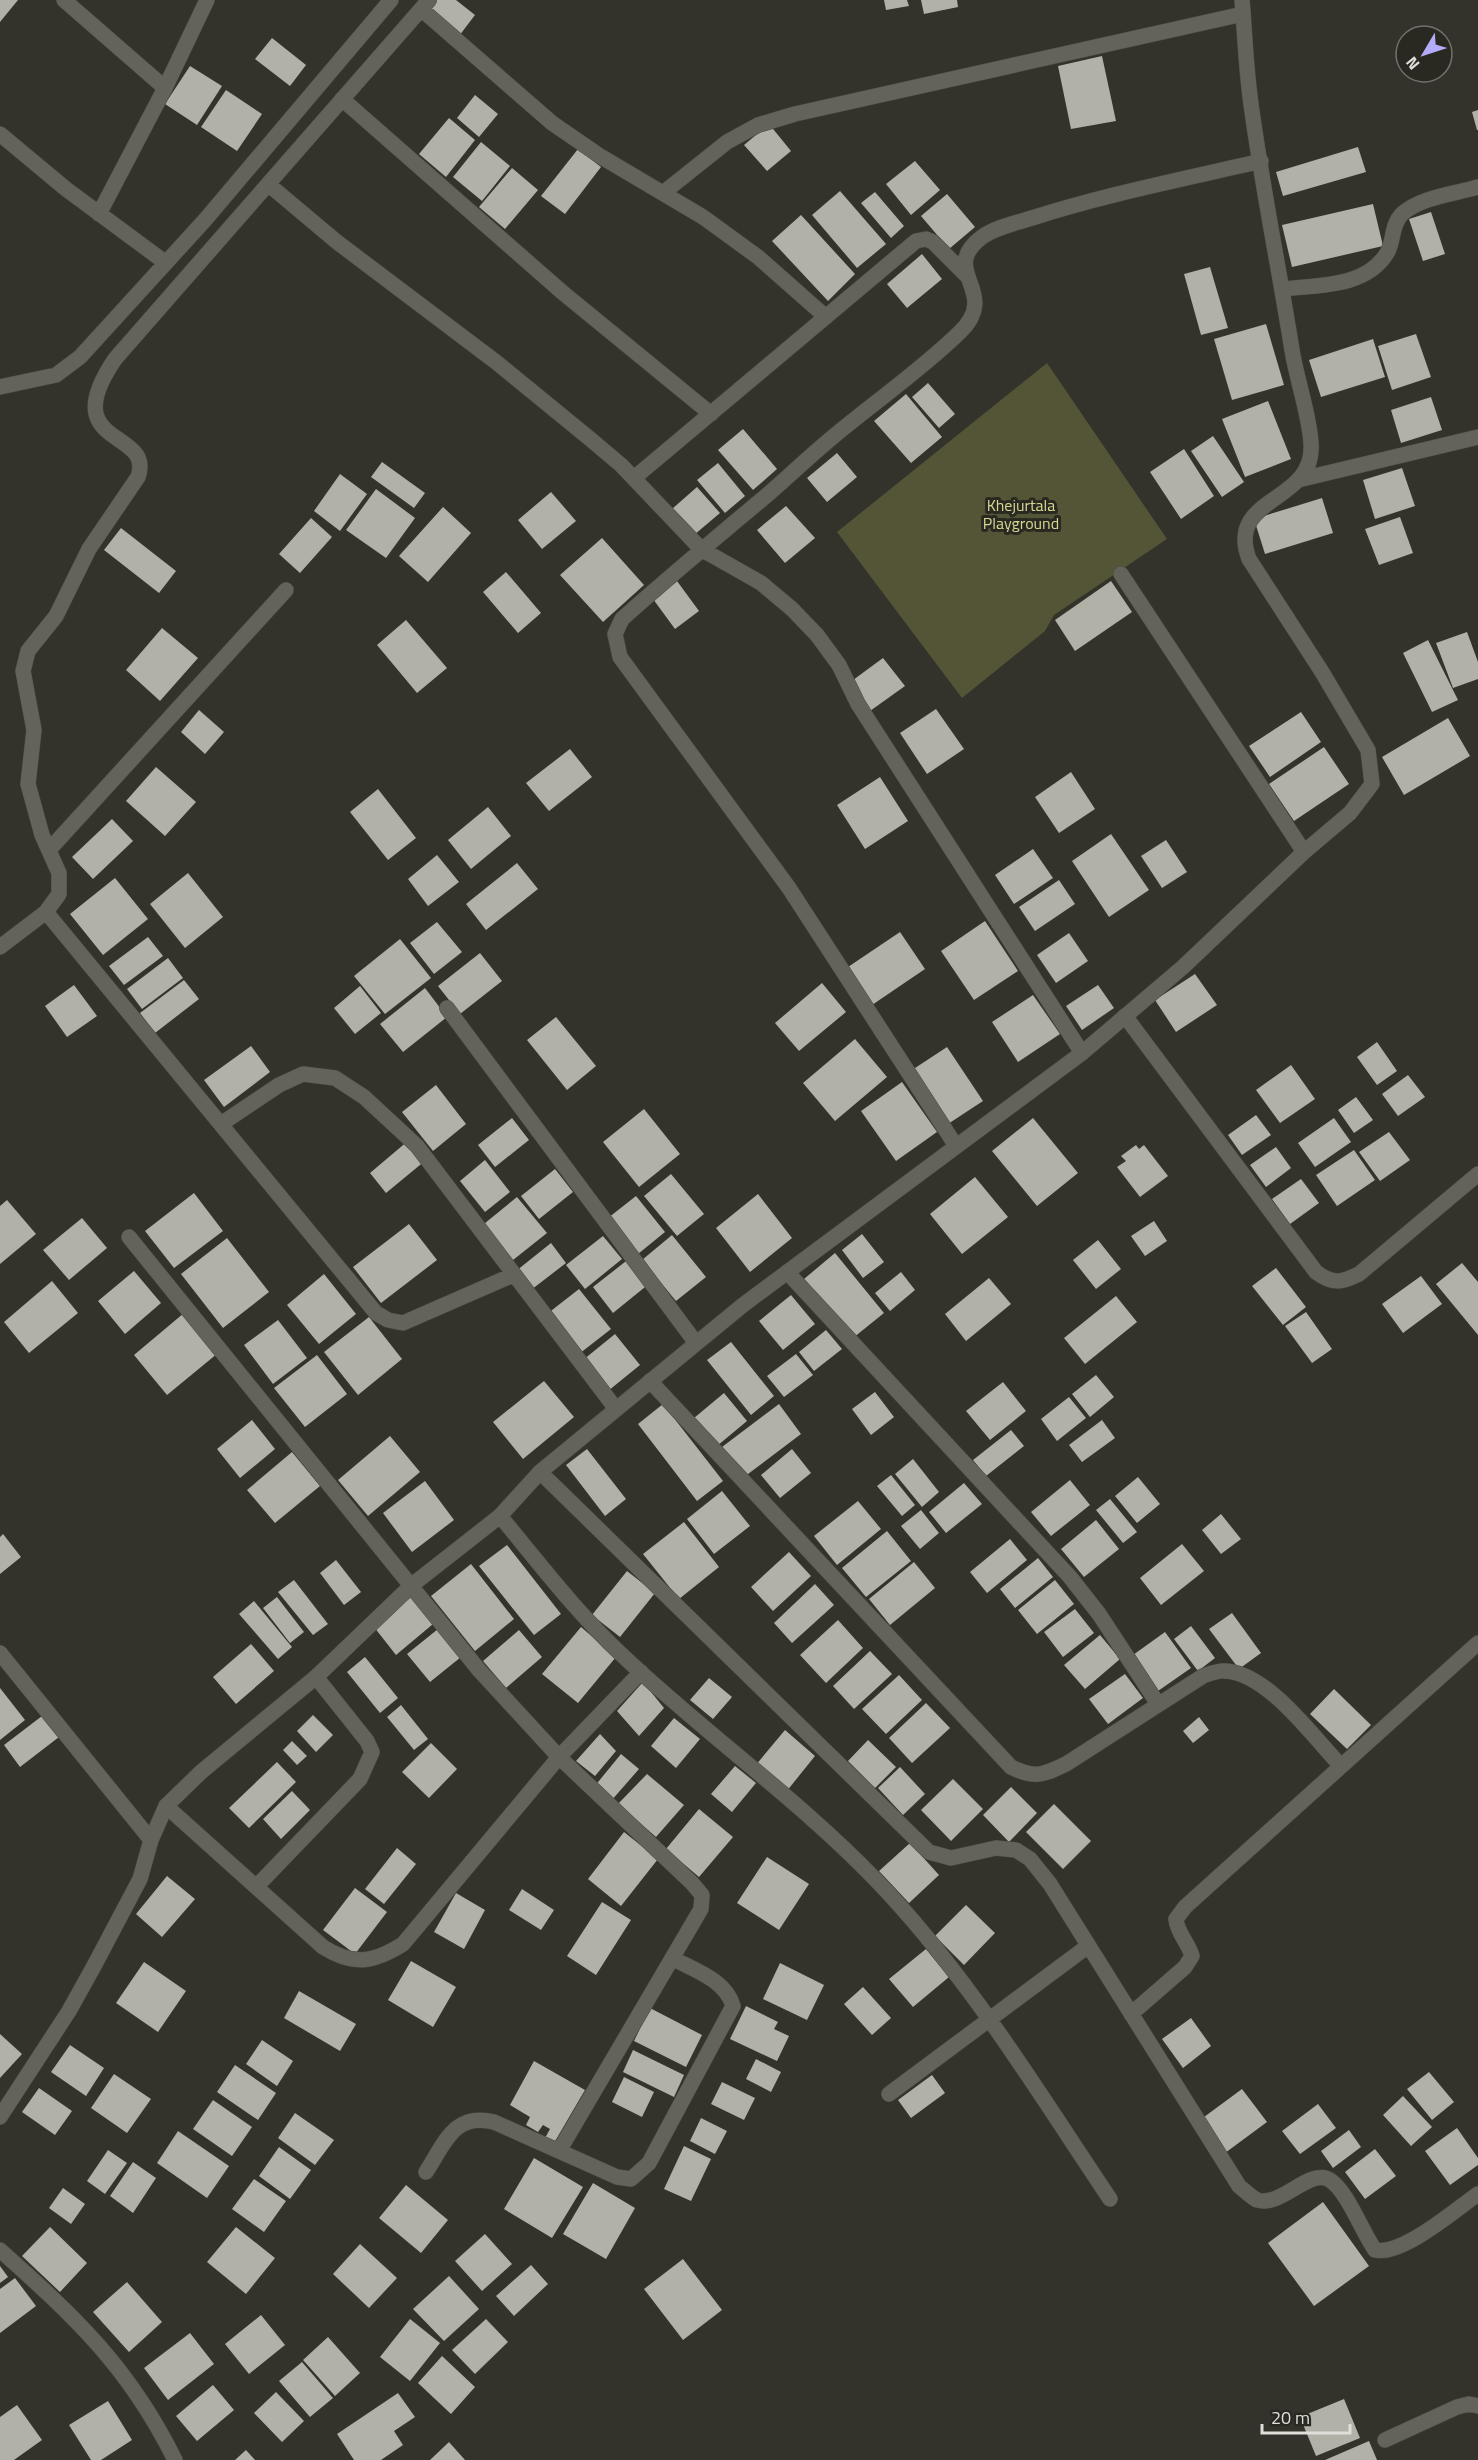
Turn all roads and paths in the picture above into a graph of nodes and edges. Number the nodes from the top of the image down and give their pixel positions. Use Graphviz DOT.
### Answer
graph roads {
  1 [pos="64,0"];
  2 [pos="207,0"];
  3 [pos="391,0"];
  4 [pos="425,5"];
  5 [pos="1243,7"];
  6 [pos="165,88"];
  7 [pos="342,99"];
  8 [pos="0,134"];
  9 [pos="1261,161"];
  10 [pos="268,184"];
  11 [pos="1478,187"];
  12 [pos="663,193"];
  13 [pos="99,214"];
  14 [pos="166,263"];
  15 [pos="967,276"];
  16 [pos="1282,289"];
  17 [pos="826,317"];
  18 [pos="0,387"];
  19 [pos="711,414"];
  20 [pos="1478,437"];
  21 [pos="634,478"];
  22 [pos="1298,480"];
  23 [pos="701,549"];
  24 [pos="1121,574"];
  25 [pos="286,590"];
  26 [pos="49,850"];
  27 [pos="1304,852"];
  28 [pos="46,912"];
  29 [pos="0,947"];
  30 [pos="447,1008"];
  31 [pos="1125,1016"];
  32 [pos="1082,1053"];
  33 [pos="222,1124"];
  34 [pos="956,1146"];
  35 [pos="1478,1174"];
  36 [pos="129,1237"];
  37 [pos="787,1272"];
  38 [pos="513,1275"];
  39 [pos="696,1343"];
  40 [pos="650,1381"];
  41 [pos="616,1409"];
  42 [pos="540,1472"];
  43 [pos="500,1516"];
  44 [pos="412,1585"];
  45 [pos="1478,1643"];
  46 [pos="0,1653"];
  47 [pos="641,1672"];
  48 [pos="316,1677"];
  49 [pos="1158,1704"];
  50 [pos="559,1757"];
  51 [pos="1341,1766"];
  52 [pos="166,1806"];
  53 [pos="151,1840"];
  54 [pos="256,1887"];
  55 [pos="1088,1946"];
  56 [pos="672,1958"];
  57 [pos="1131,2014"];
  58 [pos="989,2019"];
  59 [pos="889,2094"];
  60 [pos="2,2107"];
  61 [pos="559,2151"];
  62 [pos="426,2172"];
  63 [pos="1478,2194"];
  64 [pos="1110,2199"];
  65 [pos="0,2250"];
  66 [pos="1478,2406"];
  67 [pos="1385,2440"];
  68 [pos="175,2460"];
  1 -- 6 [label="street"];
  2 -- 6 [label="street"];
  3 -- 14 [label="street"];
  4 -- 7 [label="street"];
  4 -- 12 [label="street"];
  5 -- 9 [label="street"];
  5 -- 12 [label="street"];
  6 -- 13 [label="street"];
  7 -- 10 [label="street"];
  7 -- 19 [label="street"];
  8 -- 13 [label="street"];
  9 -- 15 [label="street"];
  9 -- 16 [label="street"];
  10 -- 21 [label="street"];
  10 -- 26 [label="street"];
  11 -- 16 [label="street"];
  12 -- 17 [label="street"];
  13 -- 14 [label="street"];
  14 -- 18 [label="street"];
  15 -- 17 [label="street"];
  15 -- 23 [label="street"];
  16 -- 22 [label="street"];
  17 -- 19 [label="street"];
  19 -- 21 [label="street"];
  20 -- 22 [label="street"];
  21 -- 23 [label="street"];
  22 -- 27 [label="street"];
  23 -- 32 [label="street"];
  23 -- 34 [label="street"];
  24 -- 27 [label="street"];
  25 -- 26 [label="street"];
  26 -- 28 [label="street"];
  27 -- 31 [label="street"];
  28 -- 29 [label="street"];
  28 -- 33 [label="street"];
  30 -- 39 [label="street"];
  31 -- 32 [label="street"];
  31 -- 35 [label="street"];
  32 -- 34 [label="street"];
  33 -- 38 [label="street"];
  33 -- 38 [label="street"];
  34 -- 37 [label="street"];
  36 -- 44 [label="street"];
  37 -- 39 [label="street"];
  37 -- 49 [label="street"];
  38 -- 41 [label="street"];
  39 -- 40 [label="street"];
  40 -- 41 [label="street"];
  40 -- 49 [label="street"];
  41 -- 42 [label="street"];
  42 -- 43 [label="street"];
  42 -- 55 [label="street"];
  43 -- 44 [label="street"];
  43 -- 47 [label="street"];
  44 -- 48 [label="street"];
  44 -- 50 [label="street"];
  45 -- 51 [label="street"];
  46 -- 53 [label="street"];
  47 -- 50 [label="street"];
  47 -- 58 [label="street"];
  48 -- 52 [label="street"];
  48 -- 54 [label="street"];
  49 -- 51 [label="street"];
  50 -- 54 [label="street"];
  50 -- 56 [label="street"];
  51 -- 57 [label="street"];
  52 -- 53 [label="street"];
  52 -- 54 [label="street"];
  53 -- 60 [label="street"];
  55 -- 57 [label="street"];
  55 -- 58 [label="street"];
  56 -- 61 [label="street"];
  56 -- 61 [label="street"];
  57 -- 63 [label="street"];
  58 -- 59 [label="street"];
  58 -- 64 [label="street"];
  61 -- 62 [label="street"];
  65 -- 68 [label="street"];
  66 -- 67 [label="street"];
}
